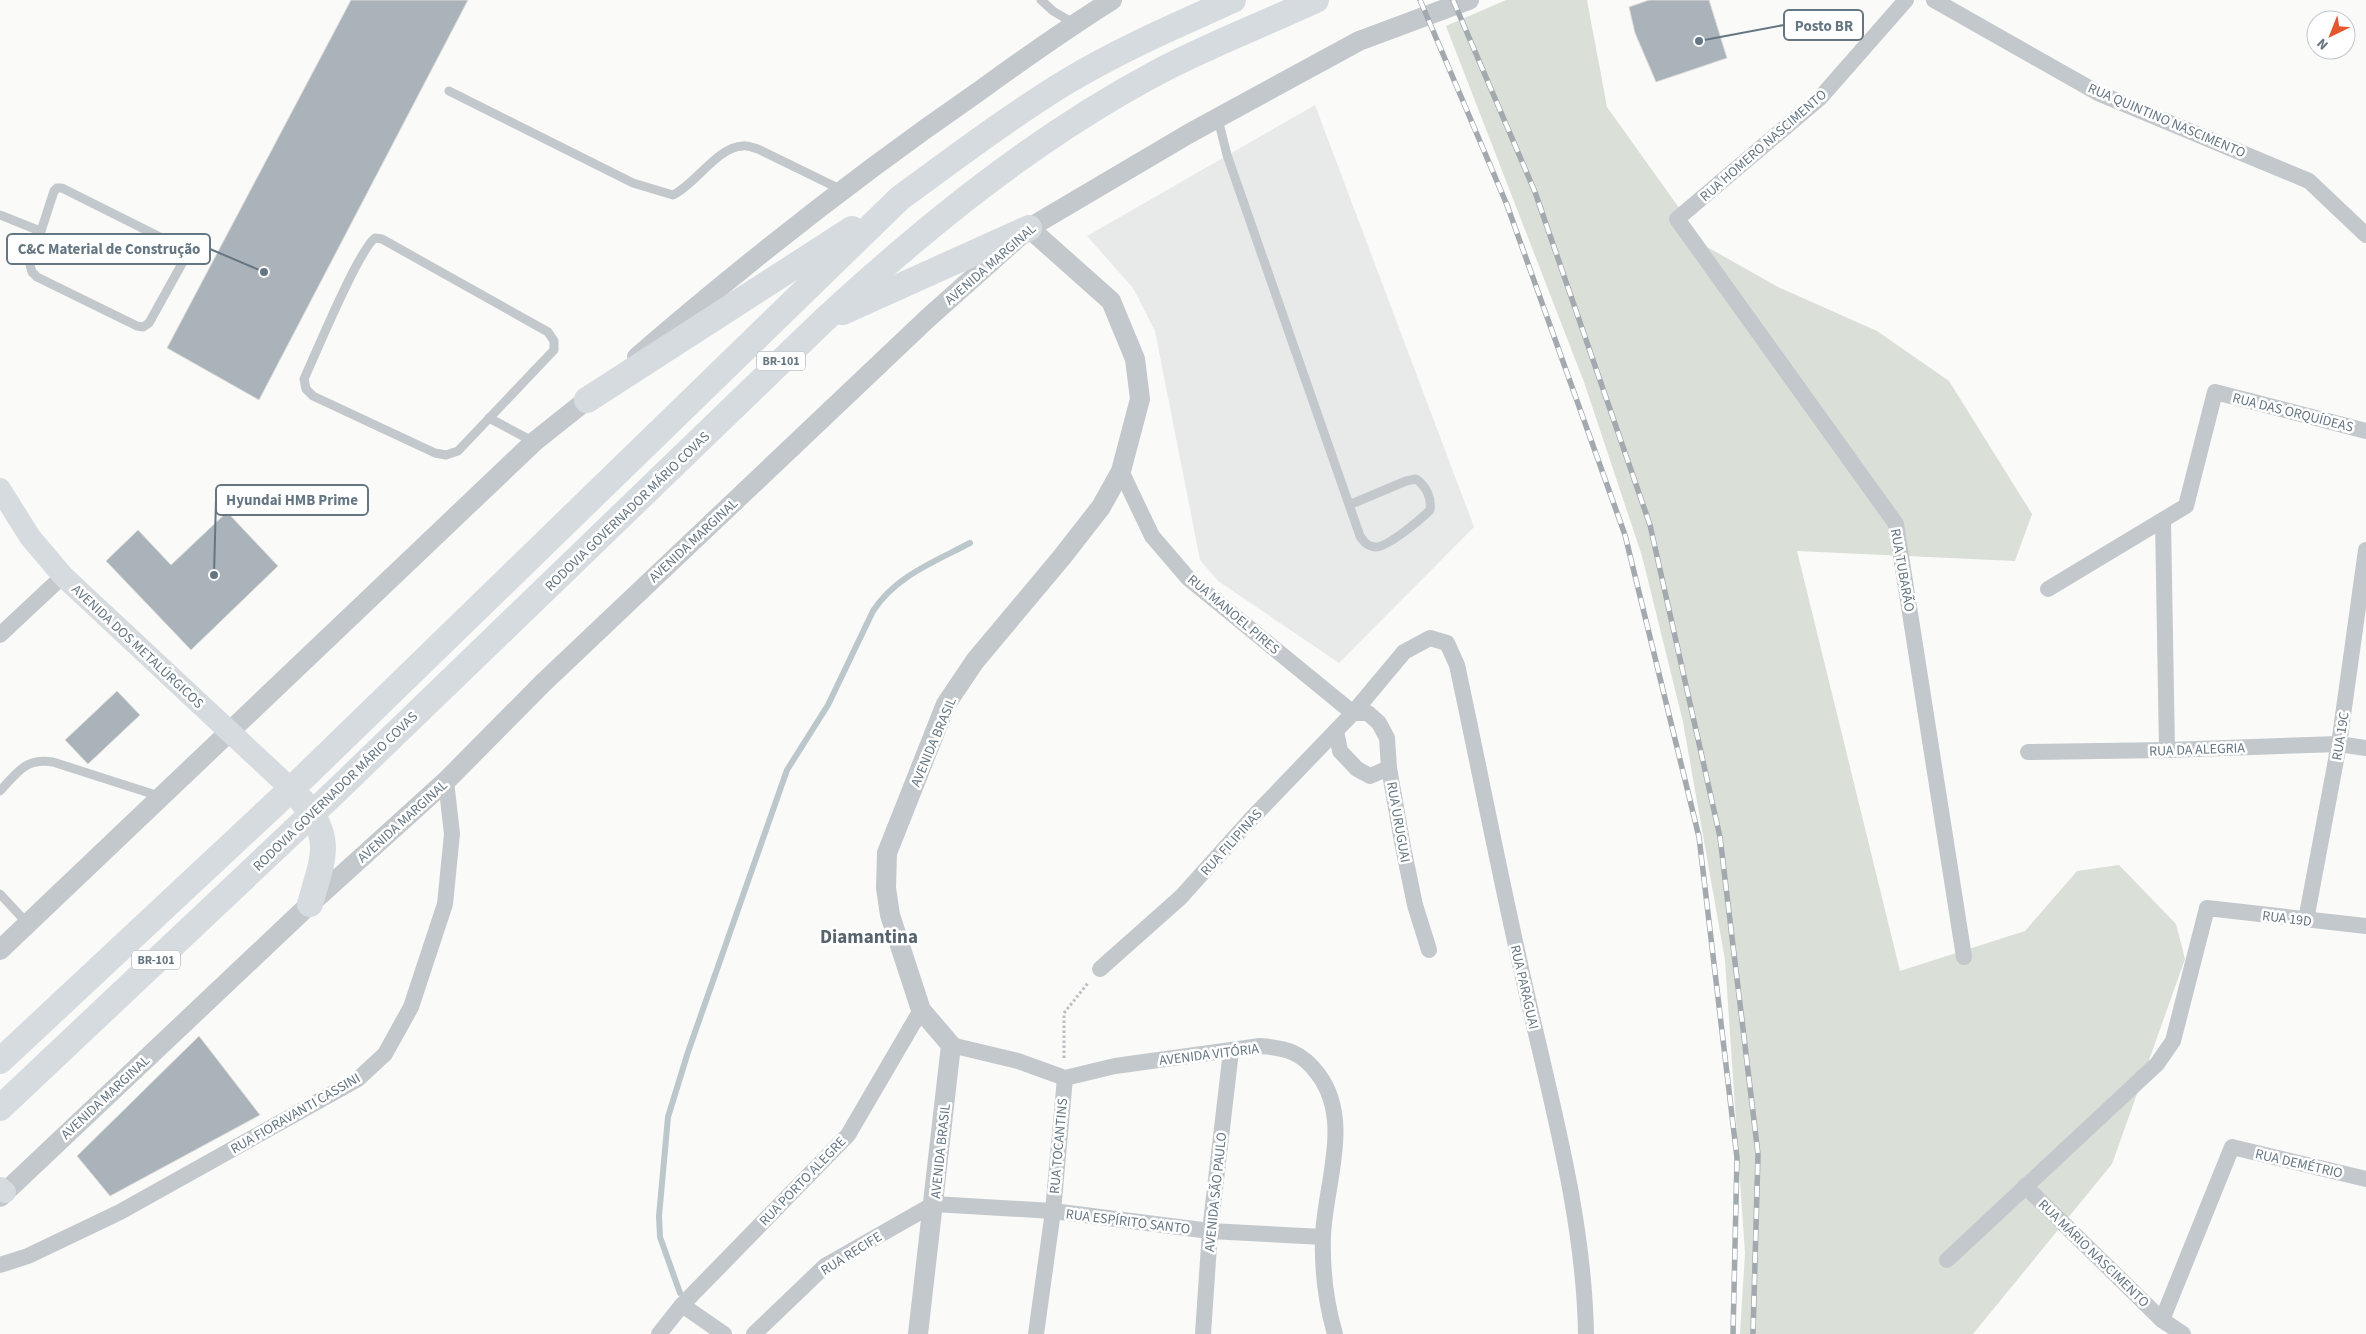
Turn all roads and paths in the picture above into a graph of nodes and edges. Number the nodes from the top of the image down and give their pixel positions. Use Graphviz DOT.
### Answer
graph roads {
  1 [pos="1041,0"];
  2 [pos="1112,0"];
  3 [pos="1233,0"];
  4 [pos="1316,0"];
  5 [pos="1469,0"];
  6 [pos="1906,0"];
  7 [pos="1934,0"];
  8 [pos="1075,24"];
  9 [pos="449,91"];
  10 [pos="1218,119"];
  11 [pos="842,190"];
  12 [pos="900,198"];
  13 [pos="0,214"];
  14 [pos="1677,219"];
  15 [pos="1029,228"];
  16 [pos="40,231"];
  17 [pos="2366,235"];
  18 [pos="822,322"];
  19 [pos="586,400"];
  20 [pos="489,418"];
  21 [pos="2366,431"];
  22 [pos="534,442"];
  23 [pos="1121,472"];
  24 [pos="0,489"];
  25 [pos="1349,505"];
  26 [pos="2163,520"];
  27 [pos="2366,550"];
  28 [pos="63,576"];
  29 [pos="2048,590"];
  30 [pos="0,635"];
  31 [pos="1447,643"];
  32 [pos="1353,712"];
  33 [pos="1336,731"];
  34 [pos="231,732"];
  35 [pos="2339,744"];
  36 [pos="2366,748"];
  37 [pos="2167,750"];
  38 [pos="2028,752"];
  39 [pos="1390,768"];
  40 [pos="446,781"];
  41 [pos="292,789"];
  42 [pos="0,791"];
  43 [pos="162,797"];
  44 [pos="312,813"];
  45 [pos="0,894"];
  46 [pos="310,904"];
  47 [pos="2306,920"];
  48 [pos="28,924"];
  49 [pos="2366,926"];
  50 [pos="0,950"];
  51 [pos="1429,950"];
  52 [pos="1964,956"];
  53 [pos="1100,969"];
  54 [pos="921,1010"];
  55 [pos="951,1045"];
  56 [pos="1231,1051"];
  57 [pos="0,1061"];
  58 [pos="1064,1078"];
  59 [pos="0,1108"];
  60 [pos="2232,1147"];
  61 [pos="2366,1179"];
  62 [pos="2026,1186"];
  63 [pos="2,1192"];
  64 [pos="934,1204"];
  65 [pos="1052,1211"];
  66 [pos="1210,1231"];
  67 [pos="1323,1237"];
  68 [pos="1947,1260"];
  69 [pos="0,1265"];
  70 [pos="682,1305"];
  71 [pos="2162,1320"];
  72 [pos="659,1334"];
  73 [pos="724,1334"];
  74 [pos="754,1334"];
  75 [pos="918,1334"];
  76 [pos="1036,1334"];
  77 [pos="1203,1334"];
  78 [pos="1334,1334"];
  79 [pos="1586,1334"];
  80 [pos="2183,1334"];
  1 -- 8 [label="lane"];
  2 -- 8 [label="street"];
  3 -- 12 [label="main road, BR-101"];
  4 -- 18 [label="main road, RODOVIA GOVERNADOR MÁRIO COVAS / BR-101"];
  5 -- 10 [label="street, AVENIDA MARGINAL"];
  6 -- 14 [label="street, RUA HOMERO NASCIMENTO"];
  7 -- 17 [label="street, RUA QUINTINO NASCIMENTO"];
  8 -- 11 [label="street"];
  9 -- 11 [label="lane"];
  10 -- 15 [label="street, AVENIDA MARGINAL"];
  10 -- 25 [label="lane"];
  11 -- 19 [label="street"];
  12 -- 19 [label="main road"];
  12 -- 41 [label="main road, BR-101"];
  13 -- 16 [label="lane"];
  14 -- 52 [label="street, RUA TUBARÃO"];
  15 -- 18 [label="main road"];
  15 -- 23 [label="street, AVENIDA BRASIL"];
  15 -- 40 [label="street, AVENIDA MARGINAL"];
  16 -- 16 [label="lane"];
  18 -- 44 [label="main road, RODOVIA GOVERNADOR MÁRIO COVAS / BR-101"];
  19 -- 22 [label="street"];
  20 -- 20 [label="lane"];
  20 -- 22 [label="lane"];
  21 -- 26 [label="street, RUA DAS ORQUÍDEAS"];
  22 -- 34 [label="street"];
  23 -- 32 [label="street, RUA MANOEL PIRES"];
  23 -- 54 [label="street, AVENIDA BRASIL"];
  24 -- 28 [label="main road, AVENIDA DOS METALÚRGICOS"];
  25 -- 25 [label="lane"];
  26 -- 29 [label="street, RUA DAS ORQUÍDEAS"];
  26 -- 37 [label="street"];
  27 -- 35 [label="street, RUA 19C"];
  28 -- 30 [label="street"];
  28 -- 34 [label="main road, AVENIDA DOS METALÚRGICOS"];
  31 -- 32 [label="street, RUA FILIPINAS"];
  31 -- 79 [label="street, RUA PARAGUAI"];
  32 -- 33 [label="street, RUA FILIPINAS"];
  32 -- 39 [label="street, RUA URUGUAI"];
  33 -- 39 [label="street"];
  33 -- 53 [label="street, RUA FILIPINAS"];
  34 -- 41 [label="main road, AVENIDA DOS METALÚRGICOS"];
  34 -- 43 [label="street"];
  35 -- 36 [label="street, RUA DA ALEGRIA"];
  35 -- 37 [label="street, RUA DA ALEGRIA"];
  35 -- 47 [label="street, RUA 19C"];
  37 -- 38 [label="street, RUA DA ALEGRIA"];
  39 -- 51 [label="street, RUA URUGUAI"];
  40 -- 46 [label="street, AVENIDA MARGINAL"];
  40 -- 69 [label="street, RUA FIORAVANTI CASSINI"];
  41 -- 44 [label="main road"];
  41 -- 57 [label="main road, BR-101"];
  42 -- 43 [label="lane"];
  43 -- 48 [label="street"];
  44 -- 46 [label="main road"];
  44 -- 59 [label="main road, RODOVIA GOVERNADOR MÁRIO COVAS / BR-101"];
  45 -- 48 [label="lane"];
  46 -- 63 [label="street, AVENIDA MARGINAL"];
  47 -- 49 [label="street, RUA 19D"];
  47 -- 62 [label="street, RUA 19D"];
  48 -- 50 [label="street"];
  53 -- 58 [label="path"];
  54 -- 55 [label="street, AVENIDA BRASIL"];
  54 -- 70 [label="street, RUA PORTO ALEGRE"];
  55 -- 58 [label="street"];
  55 -- 64 [label="street, AVENIDA BRASIL"];
  56 -- 58 [label="street, AVENIDA VITÓRIA"];
  56 -- 66 [label="street, AVENIDA SÃO PAULO"];
  56 -- 67 [label="street, AVENIDA VITÓRIA"];
  58 -- 65 [label="street, RUA TOCANTINS"];
  60 -- 61 [label="street, RUA DEMÉTRIO"];
  60 -- 71 [label="street, RUA MÁRIO NASCIMENTO"];
  62 -- 68 [label="street"];
  62 -- 71 [label="street, RUA MÁRIO NASCIMENTO"];
  64 -- 65 [label="street, RUA ESPÍRITO SANTO"];
  64 -- 74 [label="street, RUA RECIFE"];
  64 -- 75 [label="street, AVENIDA BRASIL"];
  65 -- 66 [label="street, RUA ESPÍRITO SANTO"];
  65 -- 76 [label="street, RUA TOCANTINS"];
  66 -- 67 [label="street, RUA ESPÍRITO SANTO"];
  66 -- 77 [label="street, AVENIDA SÃO PAULO"];
  67 -- 78 [label="street, AVENIDA VITÓRIA"];
  70 -- 72 [label="street, RUA PORTO ALEGRE"];
  70 -- 73 [label="street"];
  71 -- 80 [label="street, RUA MÁRIO NASCIMENTO"];
}
